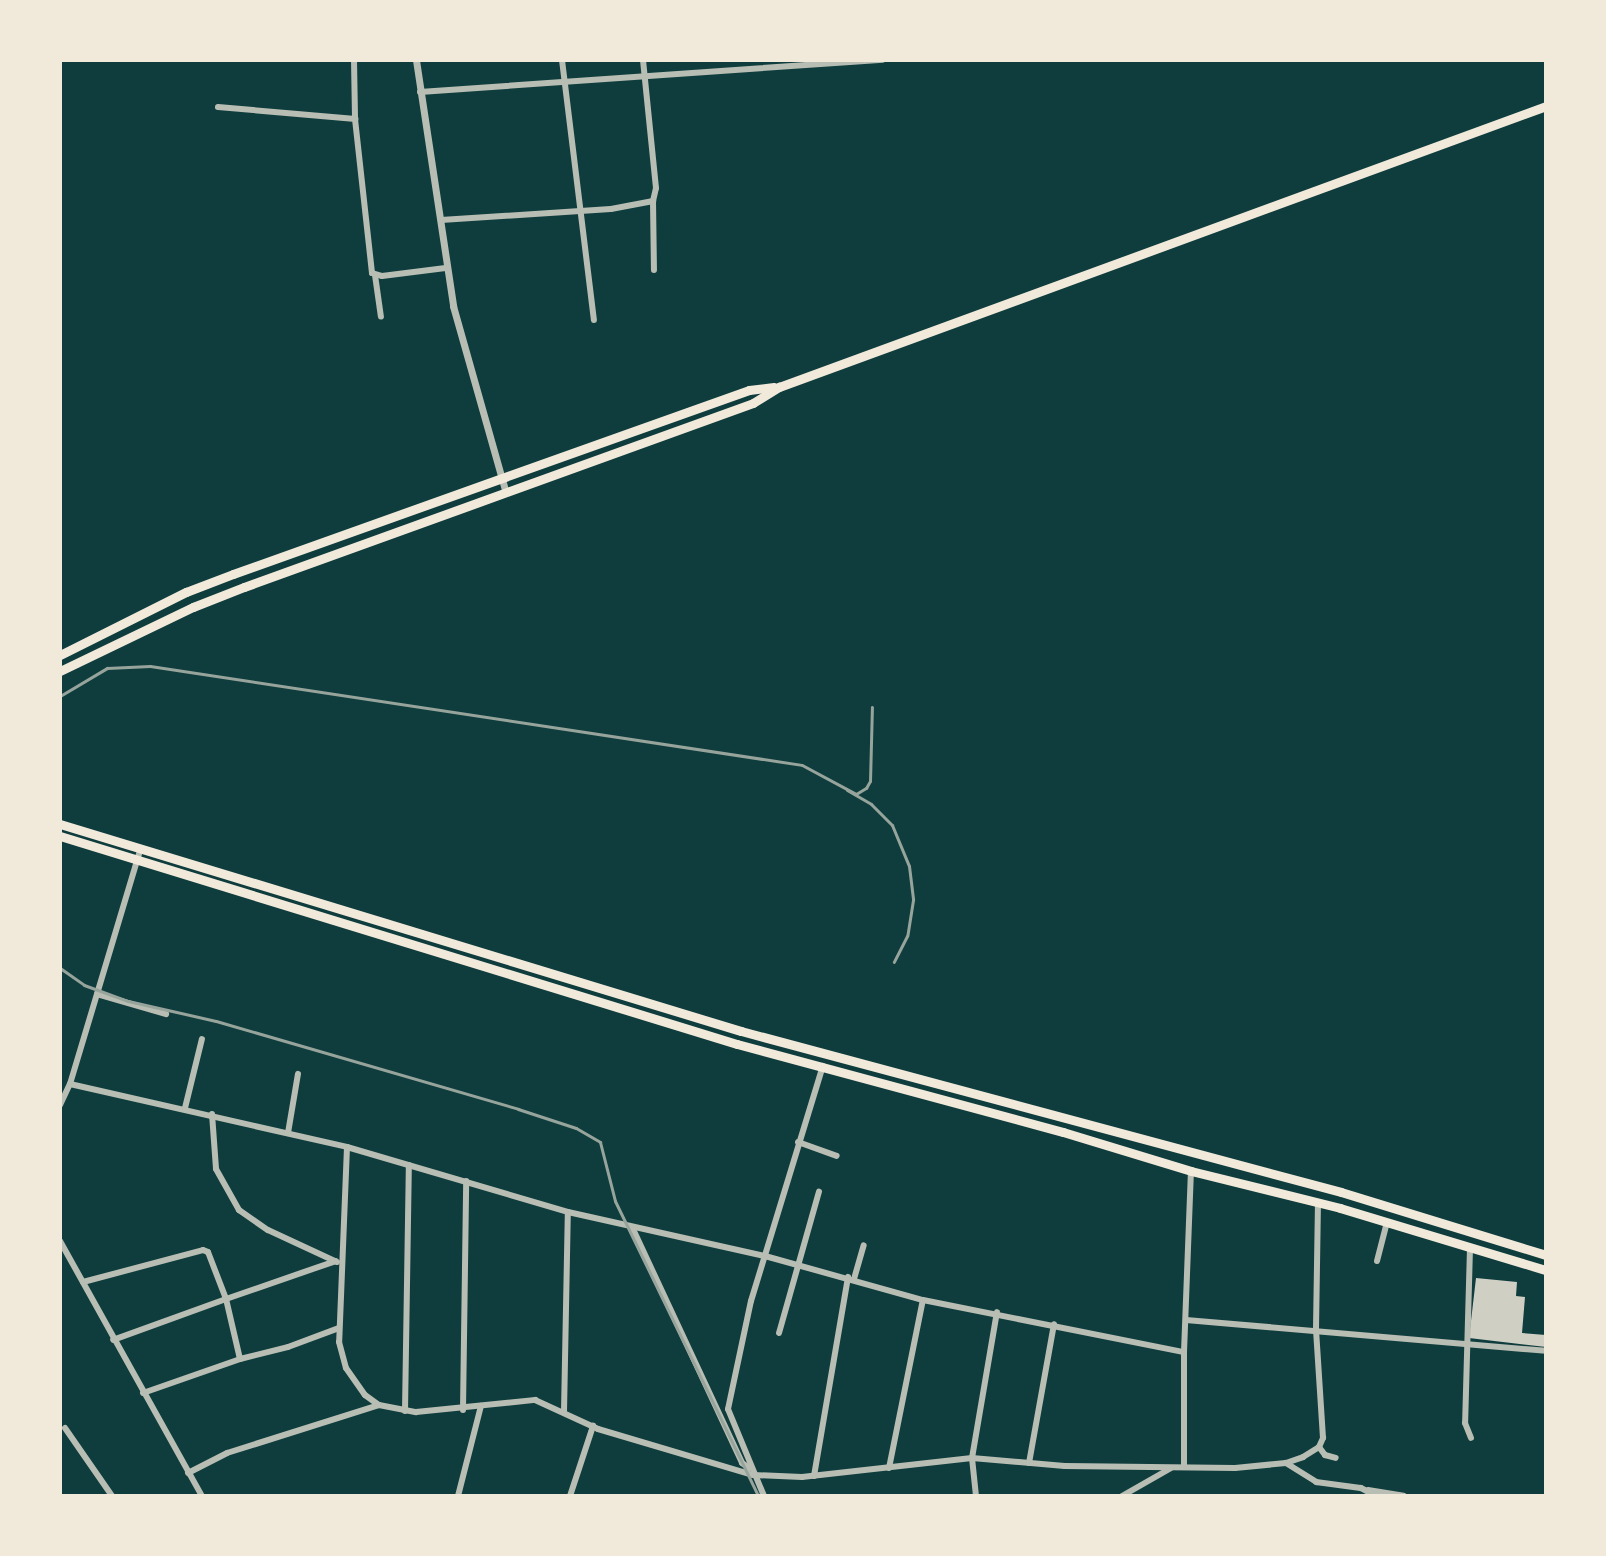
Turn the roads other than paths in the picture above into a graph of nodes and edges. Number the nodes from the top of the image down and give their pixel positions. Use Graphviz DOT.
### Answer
graph roads {
  1 [pos="354,60"];
  2 [pos="416,60"];
  3 [pos="562,60"];
  4 [pos="643,60"];
  5 [pos="883,60"];
  6 [pos="645,76"];
  7 [pos="564,81"];
  8 [pos="420,92"];
  9 [pos="1546,106"];
  10 [pos="218,107"];
  11 [pos="355,119"];
  12 [pos="653,201"];
  13 [pos="580,211"];
  14 [pos="441,220"];
  15 [pos="445,268"];
  16 [pos="654,270"];
  17 [pos="375,275"];
  18 [pos="381,317"];
  19 [pos="594,320"];
  20 [pos="779,387"];
  21 [pos="500,478"];
  22 [pos="506,493"];
  23 [pos="312,546"];
  24 [pos="318,560"];
  25 [pos="60,655"];
  26 [pos="60,671"];
  27 [pos="60,824"];
  28 [pos="60,836"];
  29 [pos="141,848"];
  30 [pos="139,859"];
  31 [pos="97,994"];
  32 [pos="166,1014"];
  33 [pos="202,1039"];
  34 [pos="823,1066"];
  35 [pos="298,1074"];
  36 [pos="70,1084"];
  37 [pos="60,1105"];
  38 [pos="185,1108"];
  39 [pos="212,1114"];
  40 [pos="1066,1120"];
  41 [pos="1063,1132"];
  42 [pos="288,1133"];
  43 [pos="798,1142"];
  44 [pos="347,1147"];
  45 [pos="837,1156"];
  46 [pos="409,1165"];
  47 [pos="1191,1171"];
  48 [pos="466,1181"];
  49 [pos="819,1192"];
  50 [pos="1318,1203"];
  51 [pos="568,1212"];
  52 [pos="1387,1221"];
  53 [pos="633,1229"];
  54 [pos="60,1241"];
  55 [pos="864,1245"];
  56 [pos="1470,1248"];
  57 [pos="1546,1255"];
  58 [pos="765,1256"];
  59 [pos="1377,1261"];
  60 [pos="338,1262"];
  61 [pos="798,1264"];
  62 [pos="1546,1270"];
  63 [pos="851,1278"];
  64 [pos="83,1282"];
  65 [pos="226,1299"];
  66 [pos="923,1300"];
  67 [pos="997,1312"];
  68 [pos="1186,1320"];
  69 [pos="1054,1324"];
  70 [pos="339,1328"];
  71 [pos="1316,1329"];
  72 [pos="779,1333"];
  73 [pos="113,1340"];
  74 [pos="1469,1342"];
  75 [pos="1546,1351"];
  76 [pos="1184,1352"];
  77 [pos="240,1359"];
  78 [pos="143,1393"];
  79 [pos="379,1405"];
  80 [pos="481,1406"];
  81 [pos="728,1409"];
  82 [pos="463,1410"];
  83 [pos="717,1410"];
  84 [pos="405,1411"];
  85 [pos="564,1412"];
  86 [pos="593,1426"];
  87 [pos="65,1428"];
  88 [pos="738,1434"];
  89 [pos="729,1436"];
  90 [pos="1471,1438"];
  91 [pos="1319,1447"];
  92 [pos="972,1458"];
  93 [pos="1336,1458"];
  94 [pos="1029,1463"];
  95 [pos="1173,1466"];
  96 [pos="1184,1466"];
  97 [pos="1289,1466"];
  98 [pos="889,1468"];
  99 [pos="751,1471"];
  100 [pos="188,1473"];
  101 [pos="814,1476"];
  102 [pos="1361,1488"];
  103 [pos="112,1496"];
  104 [pos="202,1496"];
  105 [pos="458,1496"];
  106 [pos="570,1496"];
  107 [pos="764,1496"];
  108 [pos="976,1496"];
  109 [pos="1122,1496"];
  110 [pos="1376,1496"];
  111 [pos="1404,1496"];
  1 -- 11 [label="street"];
  2 -- 8 [label="street"];
  3 -- 7 [label="street"];
  4 -- 6 [label="street"];
  5 -- 6 [label="street"];
  6 -- 7 [label="street"];
  6 -- 12 [label="street"];
  7 -- 8 [label="street"];
  7 -- 13 [label="street"];
  8 -- 14 [label="street"];
  9 -- 20 [label="highway"];
  10 -- 11 [label="street"];
  11 -- 17 [label="street"];
  12 -- 13 [label="street"];
  12 -- 16 [label="street"];
  13 -- 14 [label="street"];
  13 -- 19 [label="street"];
  14 -- 15 [label="street"];
  15 -- 17 [label="street"];
  15 -- 21 [label="street"];
  17 -- 18 [label="street"];
  20 -- 21 [label="highway"];
  20 -- 22 [label="highway"];
  21 -- 22 [label="street"];
  21 -- 23 [label="highway"];
  22 -- 24 [label="highway"];
  23 -- 24 [label="highway"];
  23 -- 25 [label="highway"];
  24 -- 26 [label="highway"];
  27 -- 29 [label="highway"];
  28 -- 30 [label="highway"];
  29 -- 30 [label="street"];
  29 -- 40 [label="highway"];
  30 -- 31 [label="street"];
  30 -- 34 [label="highway"];
  31 -- 32 [label="street"];
  31 -- 36 [label="street"];
  33 -- 38 [label="street"];
  34 -- 41 [label="highway"];
  34 -- 43 [label="street"];
  35 -- 42 [label="street"];
  36 -- 37 [label="street"];
  36 -- 38 [label="street"];
  38 -- 39 [label="street"];
  39 -- 42 [label="street"];
  39 -- 60 [label="street"];
  40 -- 41 [label="highway"];
  40 -- 57 [label="highway"];
  41 -- 47 [label="highway"];
  42 -- 44 [label="street"];
  43 -- 45 [label="street"];
  43 -- 58 [label="street"];
  44 -- 46 [label="street"];
  44 -- 60 [label="street"];
  46 -- 48 [label="street"];
  46 -- 84 [label="street"];
  47 -- 50 [label="highway"];
  47 -- 68 [label="street"];
  48 -- 51 [label="street"];
  48 -- 82 [label="street"];
  49 -- 61 [label="street"];
  50 -- 52 [label="highway"];
  50 -- 71 [label="street"];
  51 -- 53 [label="street"];
  51 -- 85 [label="street"];
  52 -- 56 [label="highway"];
  52 -- 59 [label="street"];
  53 -- 58 [label="street"];
  53 -- 83 [label="street"];
  54 -- 64 [label="street"];
  55 -- 63 [label="street"];
  56 -- 62 [label="highway"];
  56 -- 74 [label="street"];
  58 -- 61 [label="street"];
  58 -- 81 [label="street"];
  60 -- 65 [label="street"];
  60 -- 70 [label="street"];
  61 -- 63 [label="street"];
  61 -- 72 [label="street"];
  63 -- 66 [label="street"];
  63 -- 101 [label="street"];
  64 -- 65 [label="street"];
  64 -- 73 [label="street"];
  65 -- 73 [label="street"];
  65 -- 77 [label="street"];
  66 -- 67 [label="street"];
  66 -- 98 [label="street"];
  67 -- 69 [label="street"];
  67 -- 92 [label="street"];
  68 -- 71 [label="street"];
  68 -- 76 [label="street"];
  69 -- 76 [label="street"];
  69 -- 94 [label="street"];
  70 -- 77 [label="street"];
  70 -- 79 [label="street"];
  71 -- 74 [label="street"];
  71 -- 91 [label="street"];
  73 -- 78 [label="street"];
  74 -- 75 [label="street"];
  74 -- 90 [label="street"];
  76 -- 96 [label="street"];
  77 -- 78 [label="street"];
  78 -- 100 [label="street"];
  79 -- 84 [label="street"];
  79 -- 100 [label="street"];
  80 -- 82 [label="street"];
  80 -- 85 [label="street"];
  80 -- 105 [label="street"];
  81 -- 83 [label="street"];
  81 -- 88 [label="street"];
  82 -- 84 [label="street"];
  83 -- 89 [label="street"];
  85 -- 86 [label="street"];
  86 -- 99 [label="street"];
  86 -- 106 [label="street"];
  87 -- 103 [label="street"];
  88 -- 89 [label="street"];
  88 -- 99 [label="street"];
  89 -- 99 [label="street"];
  91 -- 93 [label="street"];
  91 -- 97 [label="street"];
  92 -- 94 [label="street"];
  92 -- 98 [label="street"];
  92 -- 108 [label="street"];
  94 -- 95 [label="street"];
  95 -- 96 [label="street"];
  95 -- 109 [label="street"];
  96 -- 97 [label="street"];
  97 -- 102 [label="street"];
  98 -- 101 [label="street"];
  99 -- 101 [label="street"];
  99 -- 107 [label="street"];
  100 -- 104 [label="street"];
  102 -- 110 [label="street"];
  102 -- 111 [label="street"];
}
